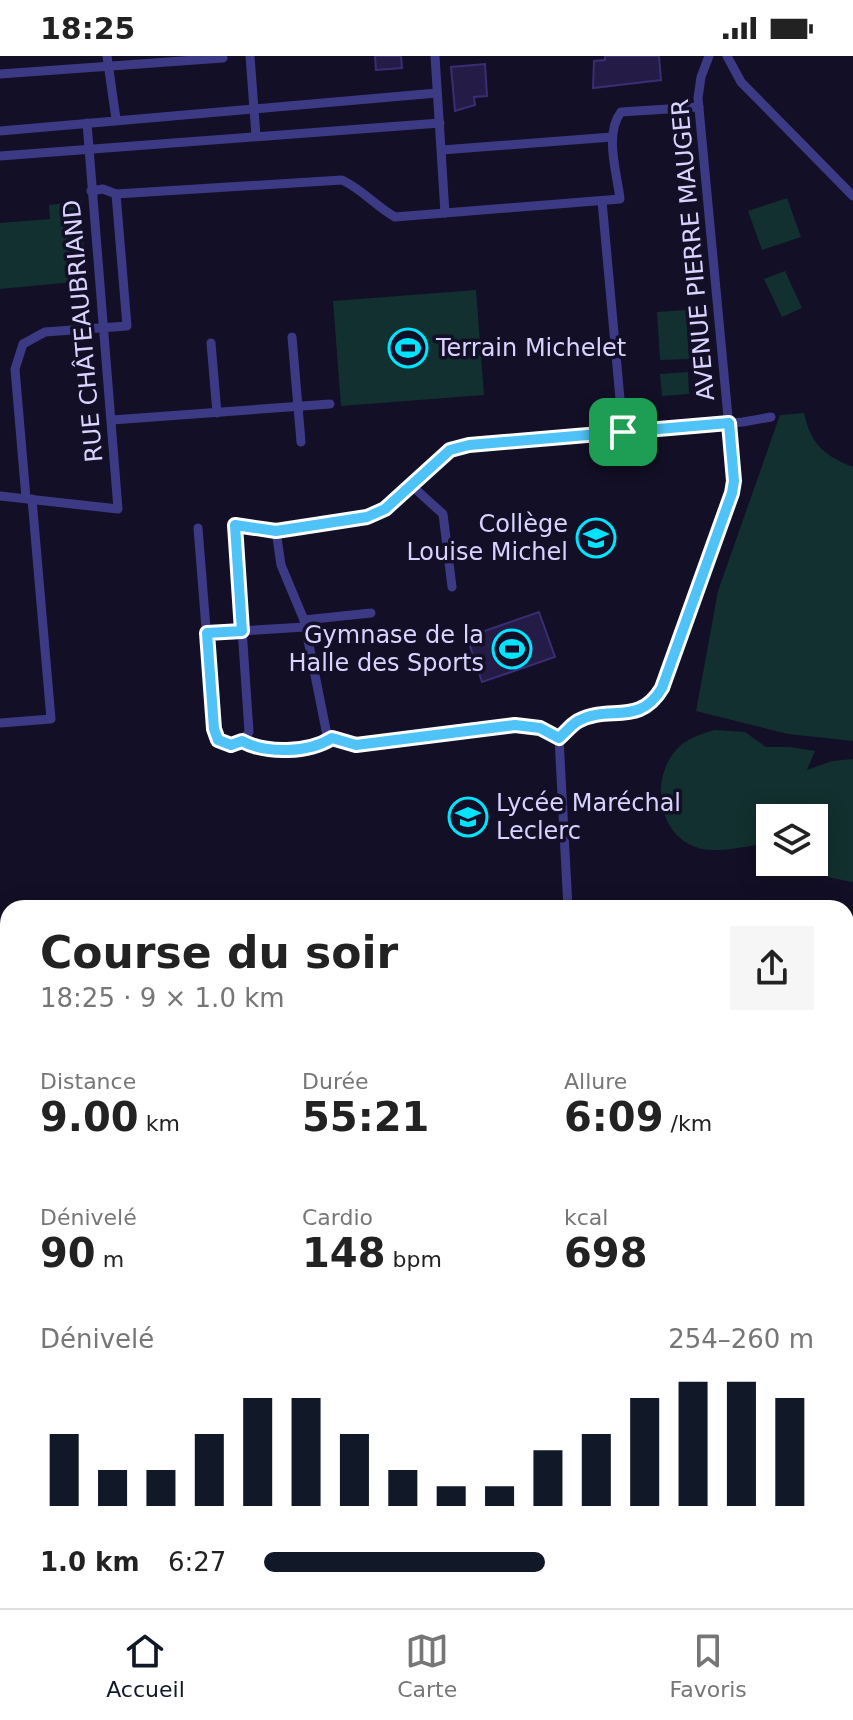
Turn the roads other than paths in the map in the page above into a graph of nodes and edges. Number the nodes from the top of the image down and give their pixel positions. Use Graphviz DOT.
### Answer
graph roads {
  1 [pos="107,56"];
  2 [pos="250,56"];
  3 [pos="435,56"];
  4 [pos="713,56"];
  5 [pos="727,56"];
  6 [pos="223,58"];
  7 [pos="182,59"];
  8 [pos="109,68"];
  9 [pos="0,74"];
  10 [pos="437,93"];
  11 [pos="699,107"];
  12 [pos="252,109"];
  13 [pos="116,119"];
  14 [pos="87,123"];
  15 [pos="440,123"];
  16 [pos="0,131"];
  17 [pos="256,136"];
  18 [pos="612,137"];
  19 [pos="90,150"];
  20 [pos="442,150"];
  21 [pos="0,156"];
  22 [pos="91,191"];
  23 [pos="116,194"];
  24 [pos="853,196"];
  25 [pos="602,201"];
  26 [pos="445,213"];
  27 [pos="102,329"];
  28 [pos="292,337"];
  29 [pos="211,343"];
  30 [pos="330,404"];
  31 [pos="298,406"];
  32 [pos="217,413"];
  33 [pos="771,417"];
  34 [pos="112,420"];
  35 [pos="729,423"];
  36 [pos="623,432"];
  37 [pos="301,442"];
  38 [pos="412,486"];
  39 [pos="0,496"];
  40 [pos="29,498"];
  41 [pos="198,528"];
  42 [pos="276,531"];
  43 [pos="452,587"];
  44 [pos="371,613"];
  45 [pos="304,623"];
  46 [pos="242,631"];
  47 [pos="207,633"];
  48 [pos="0,723"];
  49 [pos="332,738"];
  50 [pos="559,738"];
  51 [pos="242,741"];
  52 [pos="567,900"];
  1 -- 8 [label="street"];
  2 -- 12 [label="street"];
  3 -- 10 [label="street"];
  4 -- 11 [label="street, AVENUE PIERRE MAUGER"];
  5 -- 24 [label="street"];
  6 -- 7 [label="street"];
  7 -- 8 [label="street"];
  8 -- 9 [label="street"];
  8 -- 13 [label="street"];
  10 -- 12 [label="street"];
  10 -- 15 [label="street"];
  11 -- 18 [label="street"];
  11 -- 35 [label="street, AVENUE PIERRE MAUGER"];
  12 -- 13 [label="street"];
  12 -- 17 [label="street"];
  13 -- 14 [label="street"];
  14 -- 16 [label="street"];
  14 -- 19 [label="street, RUE CHÂTEAUBRIAND"];
  15 -- 17 [label="street"];
  15 -- 20 [label="street"];
  17 -- 19 [label="street"];
  18 -- 20 [label="street"];
  18 -- 25 [label="street"];
  19 -- 21 [label="street"];
  19 -- 22 [label="street, RUE CHÂTEAUBRIAND"];
  20 -- 26 [label="street"];
  22 -- 23 [label="street"];
  22 -- 27 [label="street, RUE CHÂTEAUBRIAND"];
  23 -- 26 [label="street"];
  23 -- 27 [label="street"];
  25 -- 26 [label="street"];
  25 -- 36 [label="street"];
  27 -- 34 [label="street, RUE CHÂTEAUBRIAND"];
  27 -- 40 [label="street"];
  28 -- 31 [label="street"];
  29 -- 32 [label="street"];
  30 -- 31 [label="street"];
  31 -- 32 [label="street"];
  31 -- 37 [label="street"];
  32 -- 34 [label="street"];
  33 -- 35 [label="street"];
  34 -- 40 [label="street, RUE CHÂTEAUBRIAND"];
  35 -- 36 [label="street"];
  35 -- 50 [label="street, AVENUE PIERRE MAUGER"];
  36 -- 38 [label="street"];
  38 -- 42 [label="street"];
  38 -- 43 [label="street"];
  39 -- 40 [label="street"];
  40 -- 48 [label="street"];
  41 -- 47 [label="street"];
  42 -- 45 [label="street"];
  42 -- 46 [label="street"];
  44 -- 45 [label="street"];
  45 -- 46 [label="street"];
  45 -- 49 [label="street"];
  46 -- 47 [label="street"];
  46 -- 51 [label="street"];
  47 -- 51 [label="street"];
  49 -- 50 [label="street"];
  49 -- 51 [label="street"];
  50 -- 52 [label="street"];
}
